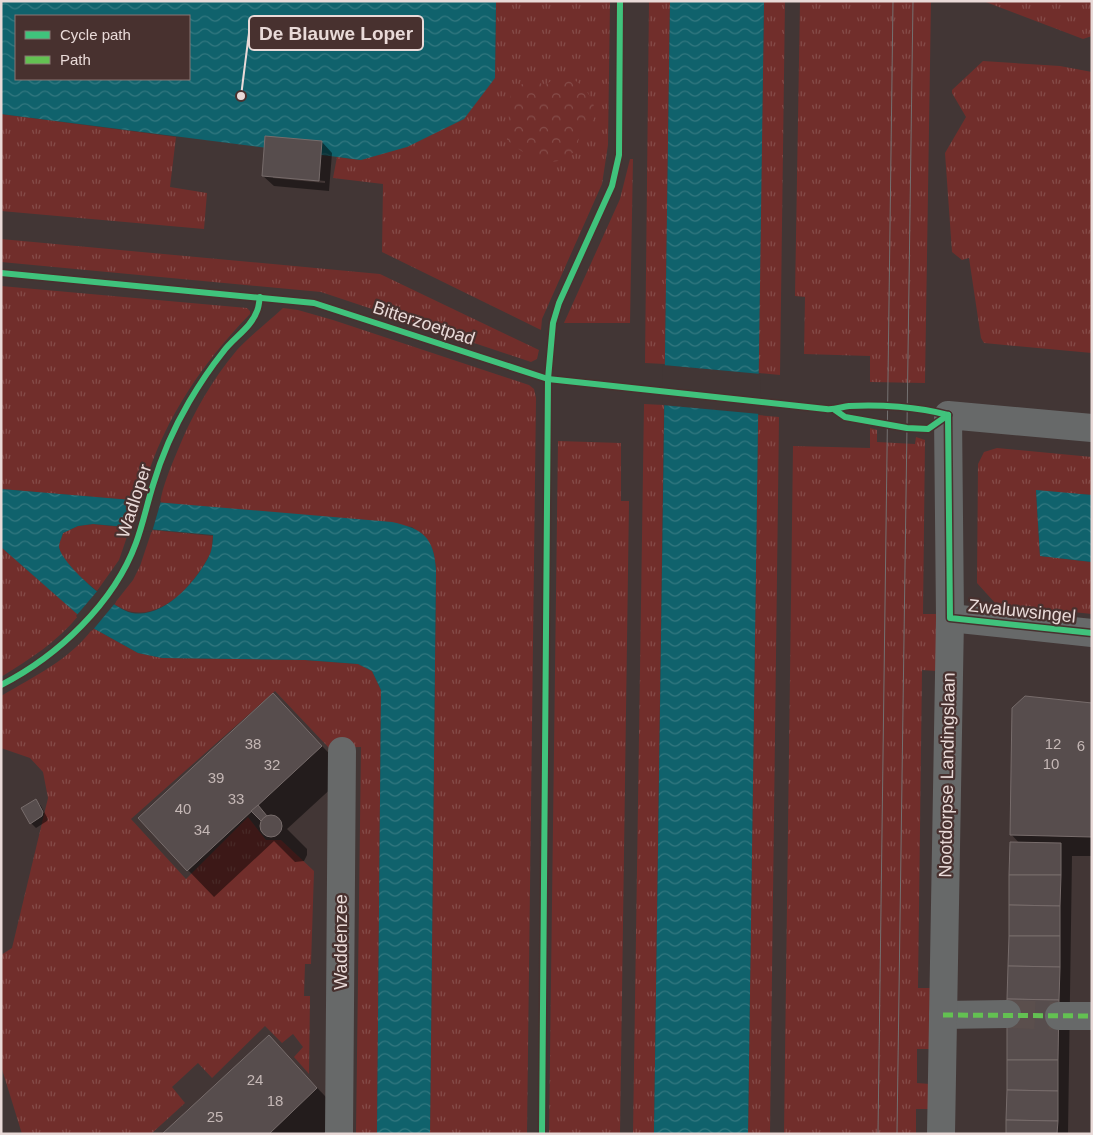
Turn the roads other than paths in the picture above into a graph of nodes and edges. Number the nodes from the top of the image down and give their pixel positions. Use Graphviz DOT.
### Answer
graph roads {
  1 [pos="1092,428"];
  2 [pos="950,618"];
  3 [pos="1092,633"];
  4 [pos="342,751"];
  5 [pos="1007,1014"];
  6 [pos="943,1015"];
  7 [pos="1059,1016"];
  8 [pos="1092,1016"];
  9 [pos="340,1134"];
  10 [pos="941,1134"];
  1 -- 2 [label="street, Nootdorpse Landingslaan"];
  2 -- 3 [label="street, Zwaluwsingel"];
  2 -- 6 [label="street, Nootdorpse Landingslaan"];
  4 -- 9 [label="street, Waddenzee"];
  5 -- 6 [label="street"];
  6 -- 10 [label="street, Nootdorpse Landingslaan"];
  7 -- 8 [label="street"];
}
